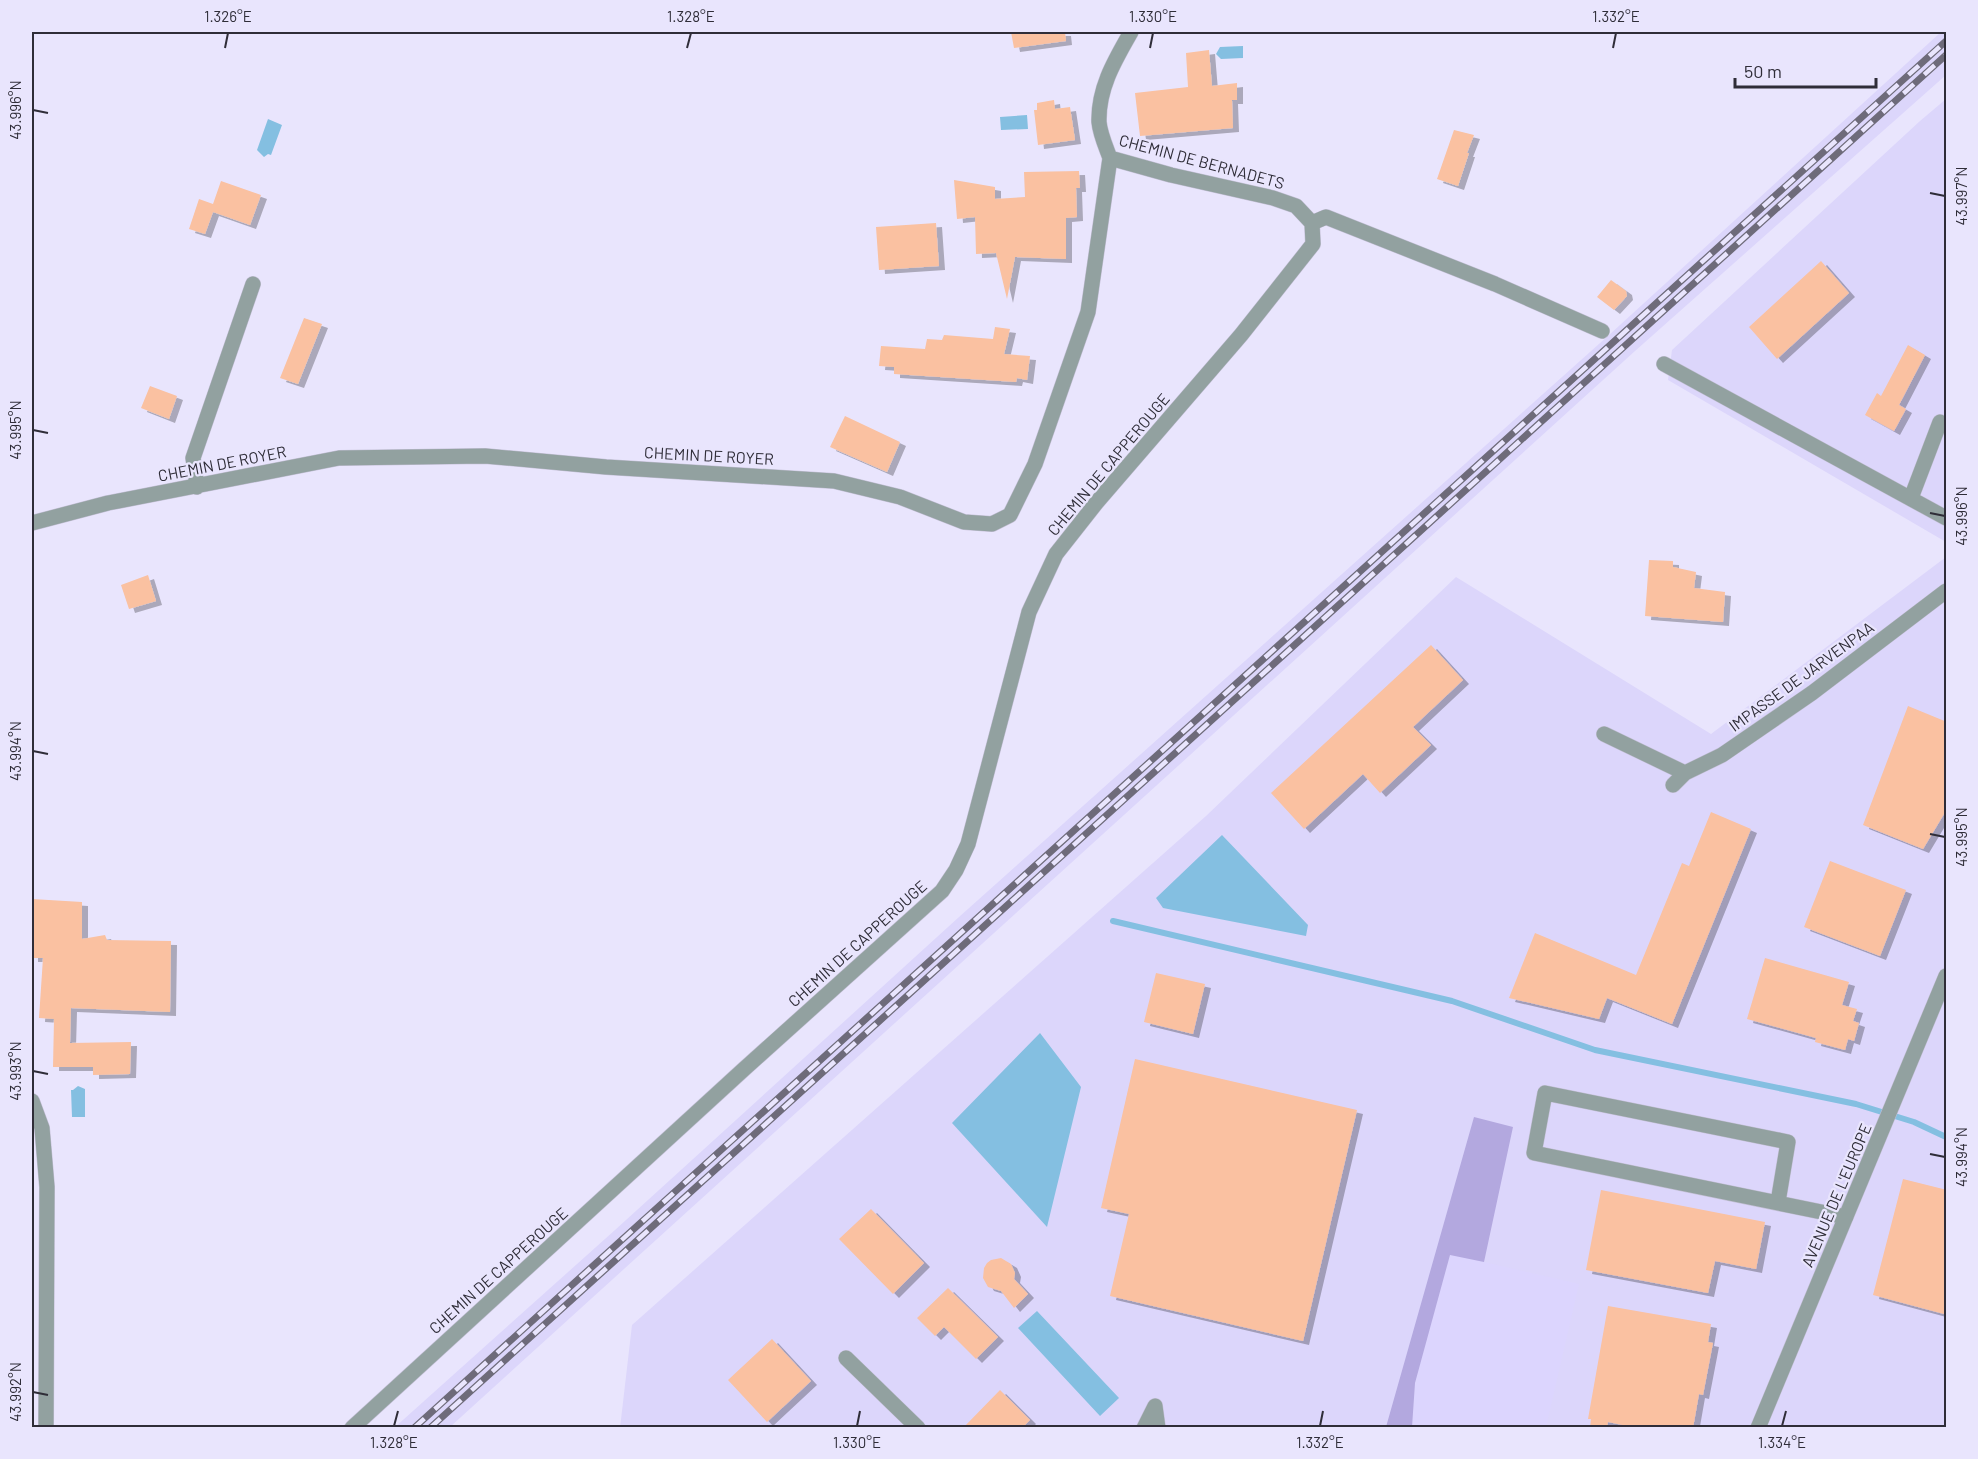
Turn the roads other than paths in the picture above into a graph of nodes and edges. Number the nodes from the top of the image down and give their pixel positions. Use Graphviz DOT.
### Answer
graph roads {
  1 [pos="1131,32"];
  2 [pos="1110,158"];
  3 [pos="1312,223"];
  4 [pos="253,284"];
  5 [pos="1602,331"];
  6 [pos="1664,364"];
  7 [pos="1940,422"];
  8 [pos="196,487"];
  9 [pos="1911,498"];
  10 [pos="1947,518"];
  11 [pos="32,523"];
  12 [pos="1947,591"];
  13 [pos="1604,734"];
  14 [pos="1685,773"];
  15 [pos="1673,785"];
  16 [pos="1947,976"];
  17 [pos="32,1101"];
  18 [pos="1778,1202"];
  19 [pos="1846,1217"];
  20 [pos="846,1358"];
  21 [pos="46,1428"];
  22 [pos="352,1428"];
  23 [pos="918,1428"];
  24 [pos="1144,1428"];
  25 [pos="1158,1428"];
  26 [pos="1758,1428"];
  1 -- 2 [label="street, CHEMIN DE BERNADETS"];
  2 -- 3 [label="street, CHEMIN DE BERNADETS"];
  2 -- 8 [label="street, CHEMIN DE ROYER"];
  3 -- 5 [label="street"];
  3 -- 22 [label="street, CHEMIN DE CAPPEROUGE"];
  4 -- 8 [label="street"];
  6 -- 9 [label="street"];
  7 -- 9 [label="street"];
  8 -- 11 [label="street, CHEMIN DE ROYER"];
  9 -- 10 [label="street"];
  12 -- 14 [label="street, IMPASSE DE JARVENPAA"];
  13 -- 14 [label="street"];
  14 -- 15 [label="street, IMPASSE DE JARVENPAA"];
  16 -- 19 [label="street, AVENUE DE L'EUROPE"];
  17 -- 21 [label="street"];
  18 -- 18 [label="street"];
  18 -- 19 [label="street"];
  19 -- 26 [label="street, AVENUE DE L'EUROPE"];
  20 -- 23 [label="street"];
  24 -- 25 [label="street"];
}
